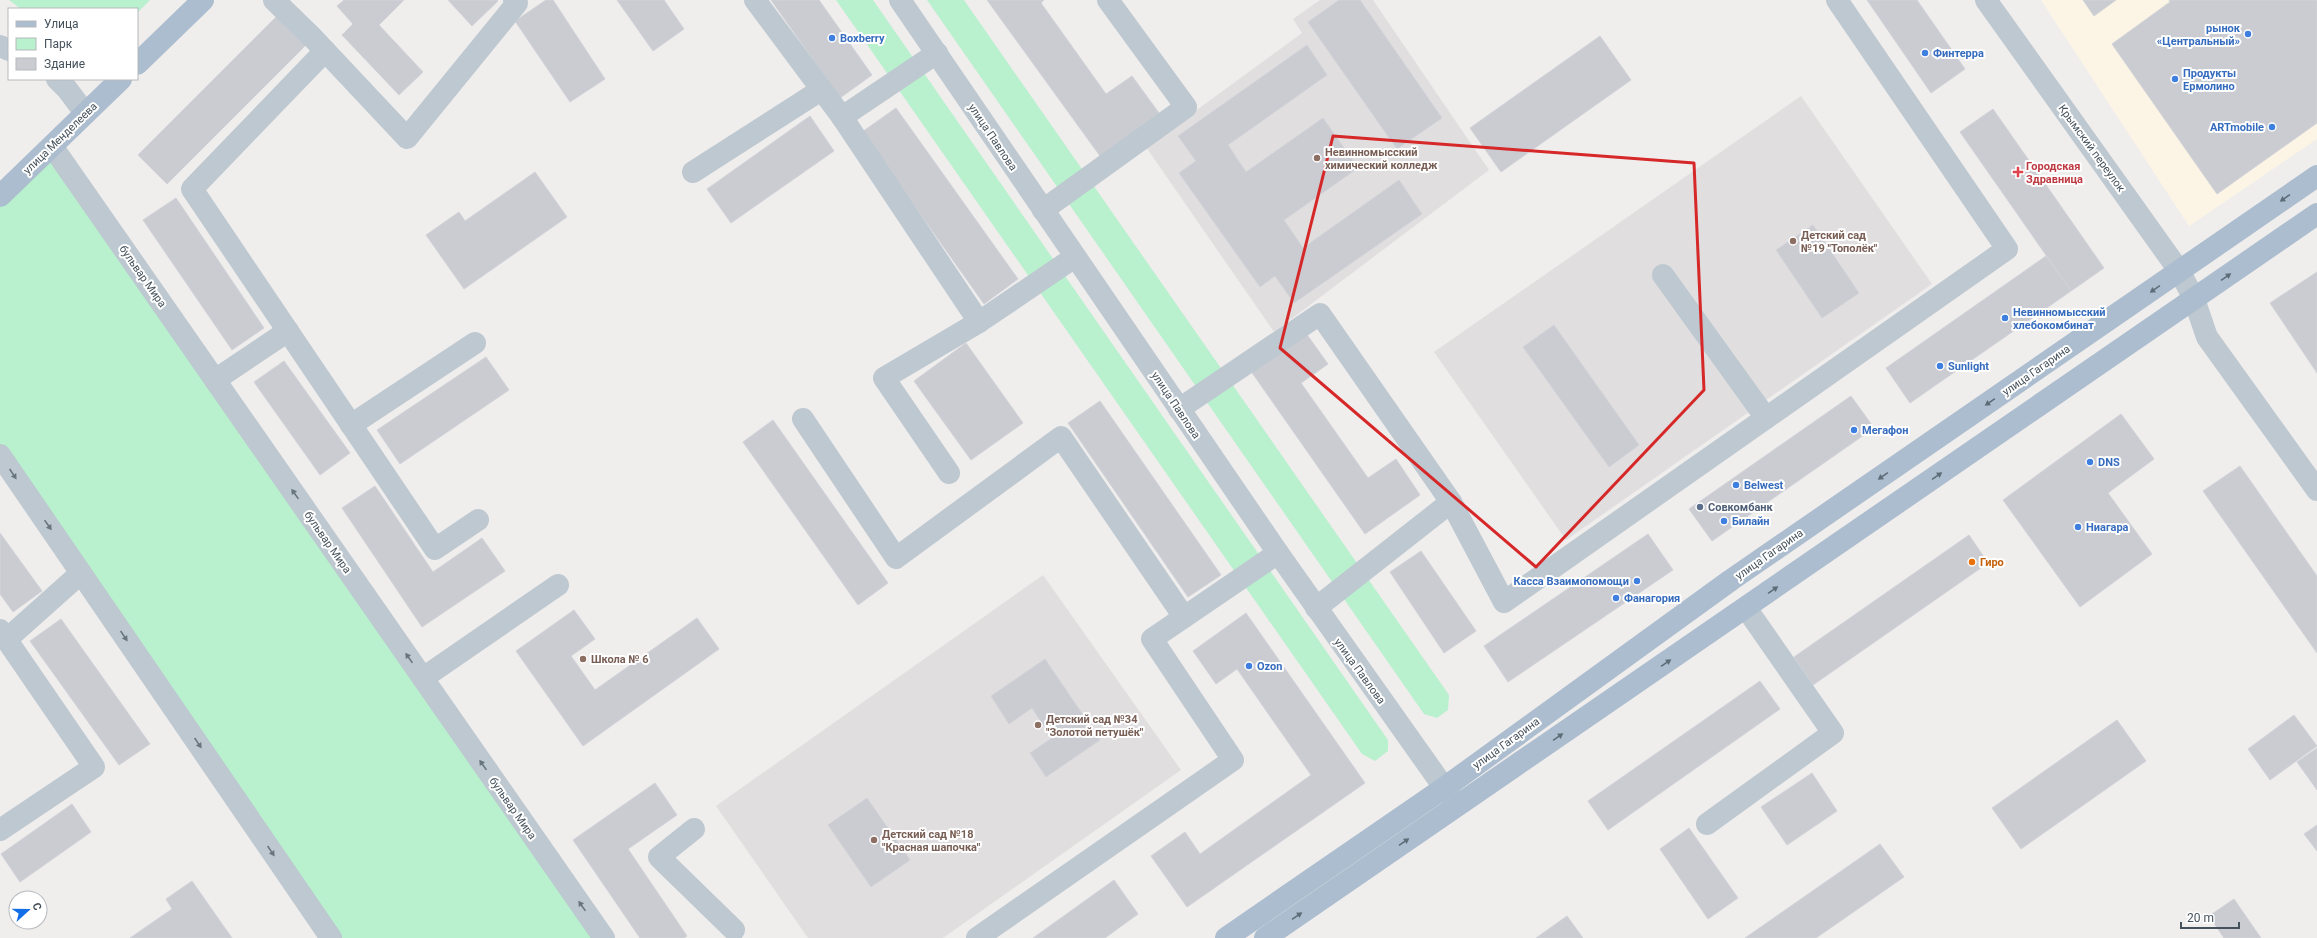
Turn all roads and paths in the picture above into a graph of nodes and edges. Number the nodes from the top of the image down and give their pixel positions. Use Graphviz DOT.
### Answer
graph roads {
  1 [pos="203,0"];
  2 [pos="274,0"];
  3 [pos="514,0"];
  4 [pos="755,0"];
  5 [pos="900,0"];
  6 [pos="1108,0"];
  7 [pos="1837,0"];
  8 [pos="1986,0"];
  9 [pos="325,51"];
  10 [pos="937,53"];
  11 [pos="138,63"];
  12 [pos="58,80"];
  13 [pos="120,80"];
  14 [pos="822,90"];
  15 [pos="85,113"];
  16 [pos="842,117"];
  17 [pos="52,146"];
  18 [pos="693,172"];
  19 [pos="2317,176"];
  20 [pos="0,196"];
  21 [pos="1043,210"];
  22 [pos="2317,214"];
  23 [pos="1075,257"];
  24 [pos="2180,272"];
  25 [pos="1663,275"];
  26 [pos="2194,299"];
  27 [pos="978,322"];
  28 [pos="288,331"];
  29 [pos="475,343"];
  30 [pos="215,380"];
  31 [pos="1179,409"];
  32 [pos="1766,418"];
  33 [pos="803,419"];
  34 [pos="351,425"];
  35 [pos="0,455"];
  36 [pos="949,473"];
  37 [pos="2317,490"];
  38 [pos="1451,502"];
  39 [pos="478,520"];
  40 [pos="1278,553"];
  41 [pos="81,573"];
  42 [pos="558,585"];
  43 [pos="1316,608"];
  44 [pos="1746,608"];
  45 [pos="1184,617"];
  46 [pos="3,634"];
  47 [pos="423,678"];
  48 [pos="1444,788"];
  49 [pos="1457,806"];
  50 [pos="1707,824"];
  51 [pos="694,829"];
  52 [pos="0,830"];
  53 [pos="732,935"];
  54 [pos="331,938"];
  55 [pos="604,938"];
  56 [pos="977,938"];
  57 [pos="1226,938"];
  58 [pos="1265,938"];
  1 -- 11 [label="main road"];
  2 -- 9 [label="street"];
  3 -- 9 [label="street"];
  4 -- 14 [label="street"];
  5 -- 10 [label="street, улица Павлова"];
  6 -- 21 [label="street"];
  7 -- 32 [label="street"];
  8 -- 24 [label="street, Крымский переулок"];
  9 -- 28 [label="street"];
  10 -- 16 [label="street"];
  10 -- 21 [label="street, улица Павлова"];
  12 -- 15 [label="street"];
  13 -- 15 [label="main road, улица Менделеева"];
  14 -- 16 [label="street"];
  14 -- 18 [label="street"];
  15 -- 17 [label="main road, улица Менделеева"];
  16 -- 27 [label="street"];
  17 -- 20 [label="main road, улица Менделеева"];
  17 -- 30 [label="street, бульвар Мира"];
  19 -- 24 [label="main road, улица Гагарина, one-way"];
  21 -- 23 [label="street, улица Павлова"];
  26 -- 22 [label="main road, one-way"];
  23 -- 27 [label="street"];
  23 -- 31 [label="street, улица Павлова"];
  24 -- 26 [label="street, Крымский переулок"];
  24 -- 48 [label="main road, улица Гагарина, one-way"];
  25 -- 32 [label="street"];
  26 -- 37 [label="street, Крымский переулок"];
  44 -- 26 [label="main road, one-way"];
  27 -- 36 [label="street"];
  28 -- 30 [label="street"];
  28 -- 34 [label="street"];
  29 -- 34 [label="street"];
  47 -- 30 [label="street, бульвар Мира, one-way"];
  31 -- 38 [label="street"];
  31 -- 40 [label="street, улица Павлова"];
  32 -- 38 [label="street"];
  33 -- 45 [label="street"];
  34 -- 39 [label="street"];
  35 -- 41 [label="street, one-way"];
  38 -- 43 [label="street"];
  40 -- 43 [label="street, улица Павлова"];
  40 -- 45 [label="street"];
  41 -- 46 [label="street"];
  41 -- 54 [label="street, one-way"];
  42 -- 47 [label="street"];
  43 -- 48 [label="street, улица Павлова"];
  49 -- 44 [label="main road, one-way"];
  44 -- 50 [label="street"];
  45 -- 56 [label="street"];
  46 -- 52 [label="street"];
  55 -- 47 [label="street, бульвар Мира, one-way"];
  48 -- 49 [label="street, улица Павлова"];
  48 -- 57 [label="main road, улица Гагарина"];
  58 -- 49 [label="main road, one-way"];
  51 -- 53 [label="street"];
}
